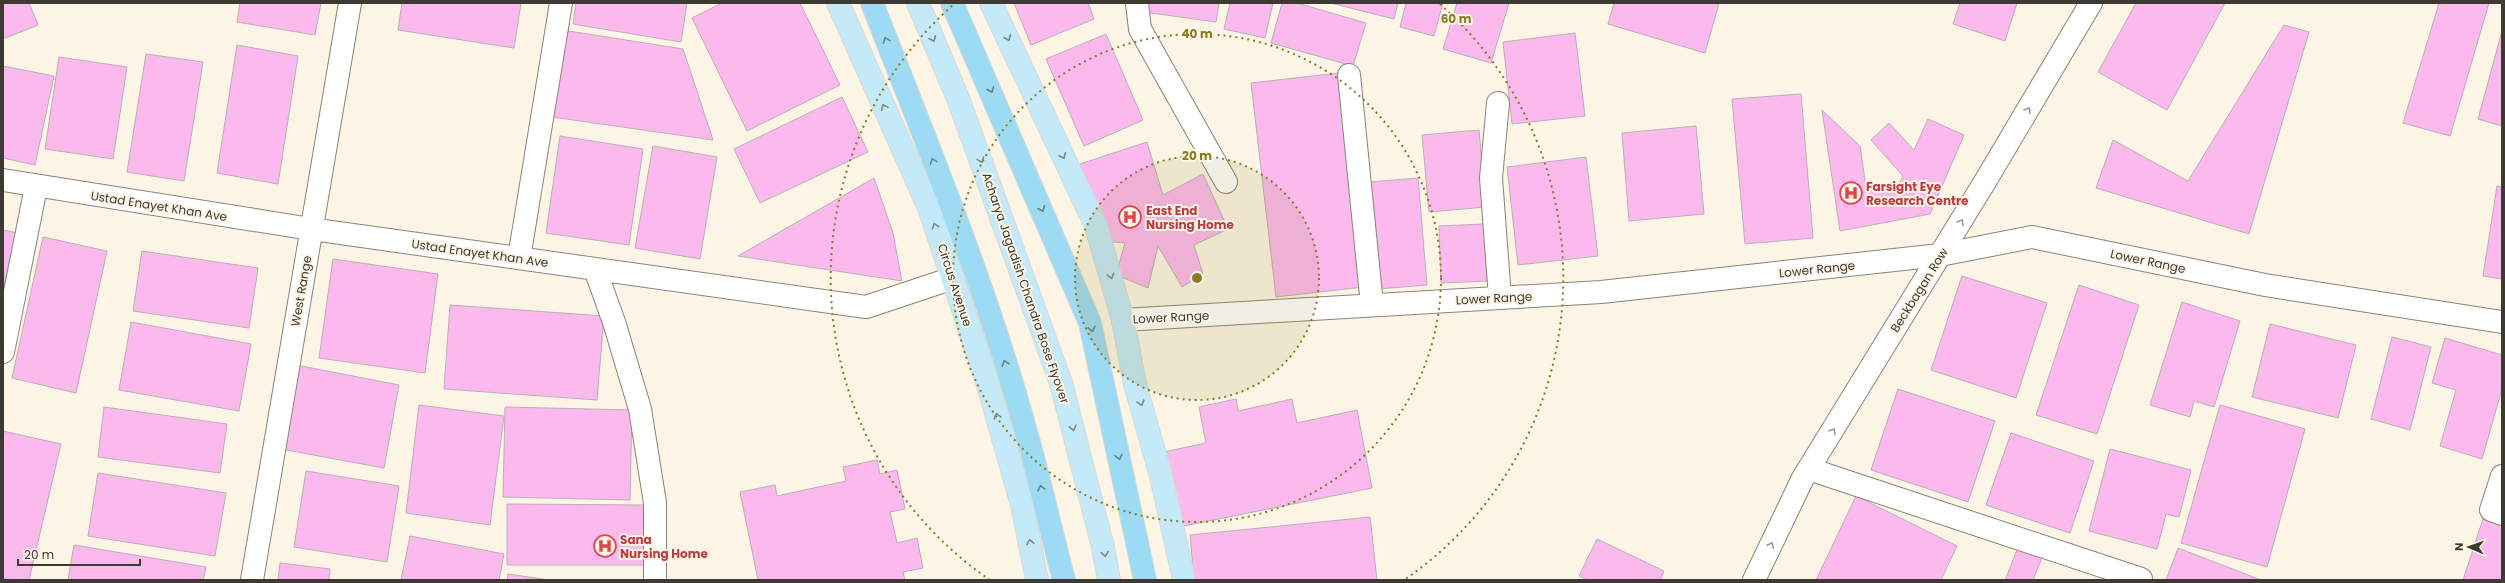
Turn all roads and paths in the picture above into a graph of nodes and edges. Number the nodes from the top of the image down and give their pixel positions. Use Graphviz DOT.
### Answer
graph roads {
  1 [pos="350,3"];
  2 [pos="561,3"];
  3 [pos="838,3"];
  4 [pos="872,3"];
  5 [pos="918,3"];
  6 [pos="952,3"];
  7 [pos="991,3"];
  8 [pos="1137,3"];
  9 [pos="2091,3"];
  10 [pos="1349,75"];
  11 [pos="1498,103"];
  12 [pos="3,180"];
  13 [pos="1226,182"];
  14 [pos="36,187"];
  15 [pos="311,230"];
  16 [pos="1940,255"];
  17 [pos="519,258"];
  18 [pos="595,269"];
  19 [pos="953,278"];
  20 [pos="1500,298"];
  21 [pos="1372,305"];
  22 [pos="1123,320"];
  23 [pos="2502,322"];
  24 [pos="3,352"];
  25 [pos="1809,469"];
  26 [pos="2502,476"];
  27 [pos="2502,514"];
  28 [pos="2141,579"];
  29 [pos="252,580"];
  30 [pos="654,580"];
  31 [pos="1038,580"];
  32 [pos="1064,580"];
  33 [pos="1109,580"];
  34 [pos="1145,580"];
  35 [pos="1184,580"];
  36 [pos="1754,580"];
  1 -- 15 [label="street, West Range"];
  2 -- 17 [label="street"];
  19 -- 3 [label="main road, Circus Avenue, one-way"];
  32 -- 4 [label="highway, one-way"];
  5 -- 33 [label="main road, Acharya Jagadish Chandra Bose Flyover, one-way"];
  6 -- 34 [label="highway, one-way"];
  7 -- 22 [label="main road, one-way"];
  8 -- 13 [label="street"];
  16 -- 9 [label="street, Beckbagan Row, one-way"];
  10 -- 21 [label="street"];
  11 -- 20 [label="street"];
  12 -- 14 [label="street, Ustad Enayet Khan Ave"];
  14 -- 15 [label="street, Ustad Enayet Khan Ave"];
  14 -- 24 [label="street"];
  15 -- 17 [label="street, Ustad Enayet Khan Ave"];
  15 -- 29 [label="street, West Range"];
  16 -- 20 [label="street, Lower Range"];
  16 -- 23 [label="street, Lower Range"];
  25 -- 16 [label="street, Beckbagan Row, one-way"];
  17 -- 18 [label="street, Ustad Enayet Khan Ave"];
  18 -- 19 [label="street, Ustad Enayet Khan Ave"];
  18 -- 30 [label="street"];
  31 -- 19 [label="main road, Circus Avenue, one-way"];
  20 -- 21 [label="street, Lower Range"];
  21 -- 22 [label="street, Lower Range"];
  22 -- 35 [label="main road, one-way"];
  25 -- 28 [label="street"];
  36 -- 25 [label="street, Beckbagan Row, one-way"];
  26 -- 27 [label="street"];
}
